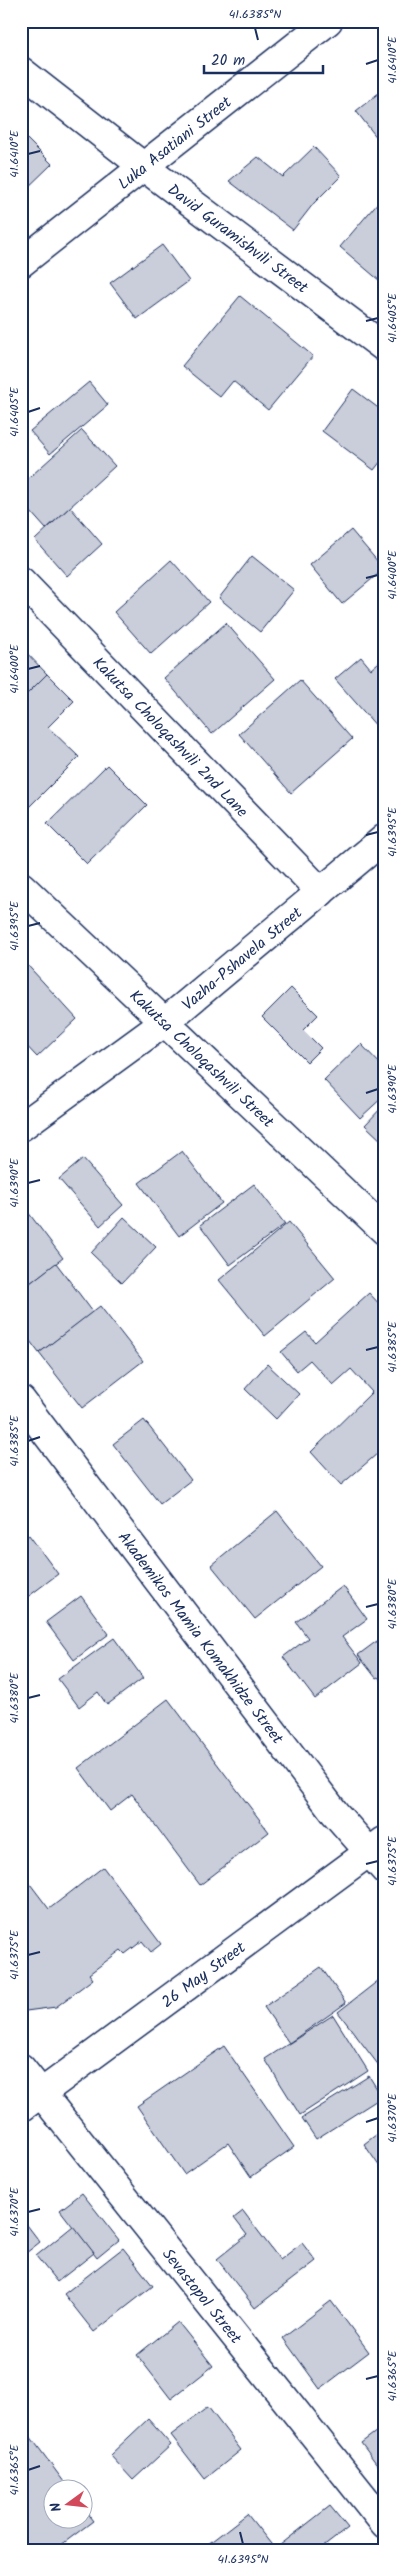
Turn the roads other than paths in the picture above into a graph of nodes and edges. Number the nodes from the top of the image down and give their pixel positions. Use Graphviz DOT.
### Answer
graph roads {
  1 [pos="328,21"];
  2 [pos="21,71"];
  3 [pos="144,168"];
  4 [pos="21,263"];
  5 [pos="385,348"];
  6 [pos="21,581"];
  7 [pos="385,838"];
  8 [pos="21,886"];
  9 [pos="321,892"];
  10 [pos="165,1022"];
  11 [pos="21,1127"];
  12 [pos="385,1231"];
  13 [pos="21,1400"];
  14 [pos="380,1854"];
  15 [pos="21,2068"];
  16 [pos="31,2101"];
  17 [pos="385,2524"];
  1 -- 3 [label="street, Luka Asatiani Street"];
  2 -- 3 [label="street, David Guramishvili Street"];
  3 -- 4 [label="street, Luka Asatiani Street"];
  3 -- 5 [label="street, David Guramishvili Street"];
  6 -- 9 [label="street, Kakutsa Choloqashvili 2nd Lane"];
  7 -- 9 [label="street, Vazha-Pshavela Street"];
  8 -- 10 [label="street, Kakutsa Choloqashvili Street"];
  9 -- 10 [label="street, Vazha-Pshavela Street"];
  10 -- 11 [label="street, Vazha-Pshavela Street"];
  10 -- 12 [label="street, Kakutsa Choloqashvili Street"];
  13 -- 14 [label="street, Akademikos Mamia Komakhidze Street"];
  14 -- 16 [label="street, 26 May Street"];
  15 -- 16 [label="street, Sevastopol Street"];
  16 -- 17 [label="street, Sevastopol Street"];
}
